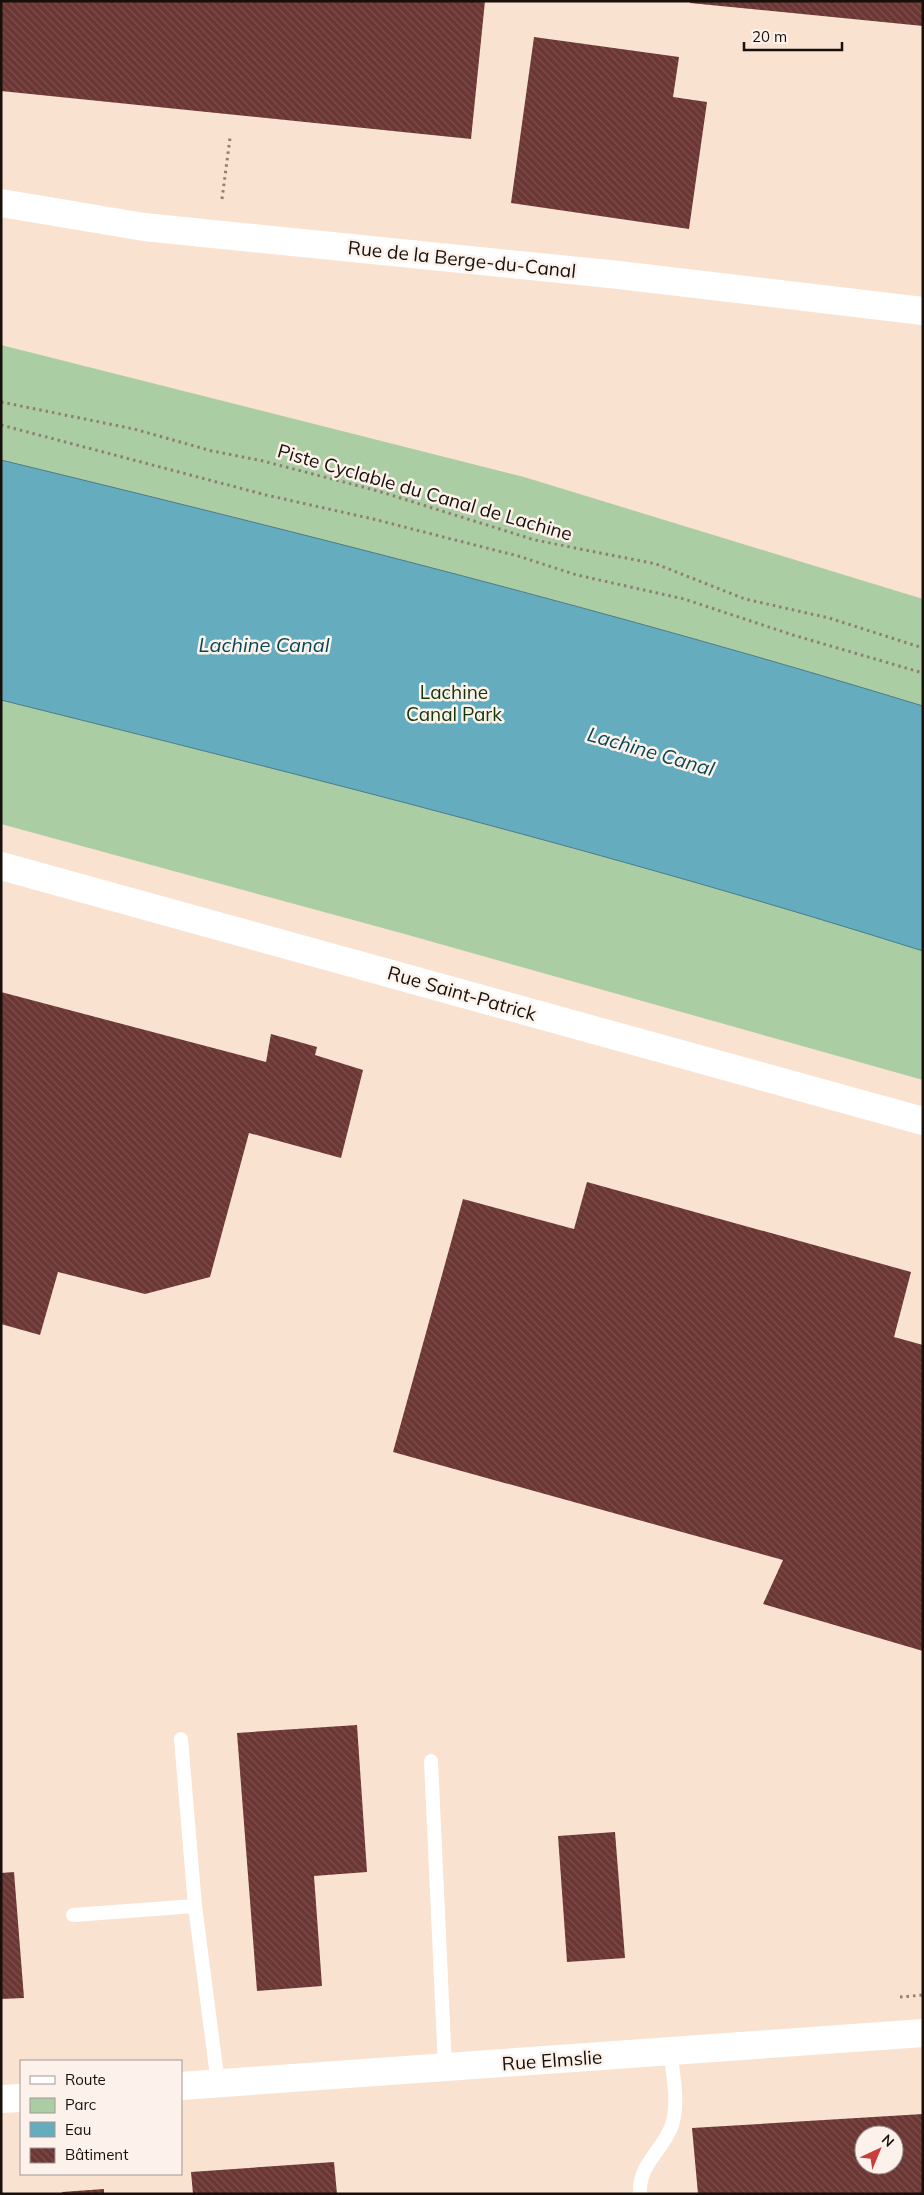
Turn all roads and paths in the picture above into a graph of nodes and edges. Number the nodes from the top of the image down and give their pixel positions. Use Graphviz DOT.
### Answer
graph roads {
  1 [pos="230,138"];
  2 [pos="222,199"];
  3 [pos="1,203"];
  4 [pos="923,311"];
  5 [pos="1,402"];
  6 [pos="1,424"];
  7 [pos="923,648"];
  8 [pos="923,674"];
  9 [pos="1,866"];
  10 [pos="923,1122"];
  11 [pos="181,1739"];
  12 [pos="431,1760"];
  13 [pos="195,1906"];
  14 [pos="73,1915"];
  15 [pos="923,1995"];
  16 [pos="900,1997"];
  17 [pos="923,2033"];
  18 [pos="670,2051"];
  19 [pos="445,2067"];
  20 [pos="218,2084"];
  21 [pos="182,2086"];
  22 [pos="20,2098"];
  23 [pos="1,2099"];
  24 [pos="640,2194"];
  1 -- 2 [label="path"];
  3 -- 4 [label="street, Rue de la Berge-du-Canal"];
  5 -- 7 [label="path, Piste Cyclable du Canal de Lachine"];
  6 -- 8 [label="path"];
  9 -- 10 [label="street, Rue Saint-Patrick"];
  11 -- 13 [label="lane"];
  12 -- 19 [label="lane"];
  13 -- 14 [label="lane"];
  13 -- 20 [label="lane"];
  15 -- 16 [label="path"];
  17 -- 18 [label="street, Rue Elmslie"];
  18 -- 19 [label="street, Rue Elmslie"];
  18 -- 24 [label="lane"];
  19 -- 20 [label="street, Rue Elmslie"];
  20 -- 21 [label="street, Rue Elmslie"];
  22 -- 23 [label="street"];
}
